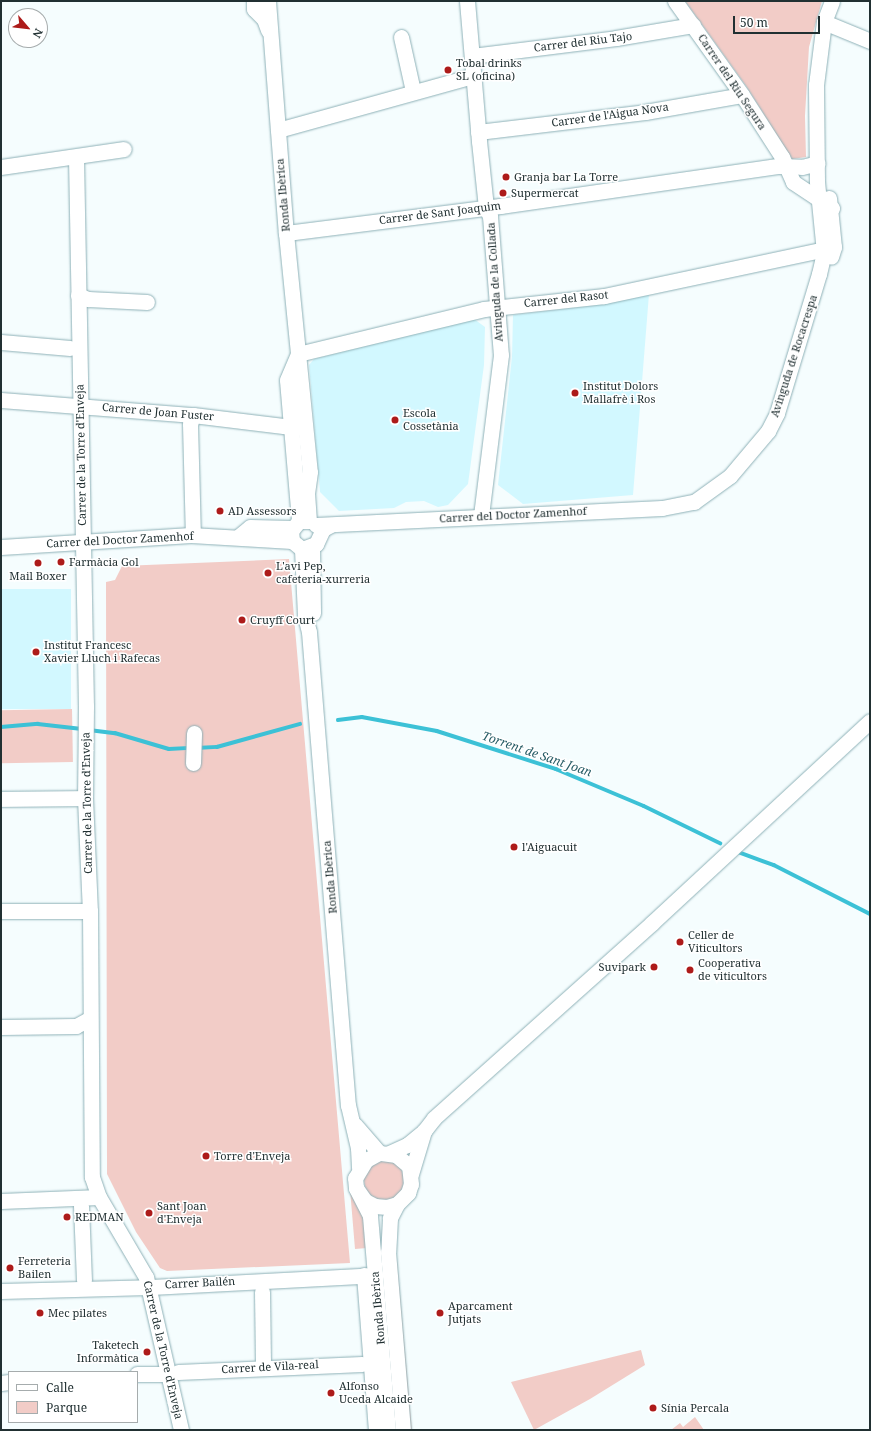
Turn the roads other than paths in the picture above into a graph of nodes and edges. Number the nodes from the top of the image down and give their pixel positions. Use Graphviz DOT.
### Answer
graph roads {
  1 [pos="254,1"];
  2 [pos="268,1"];
  3 [pos="467,1"];
  4 [pos="675,1"];
  5 [pos="832,1"];
  6 [pos="824,22"];
  7 [pos="693,25"];
  8 [pos="271,37"];
  9 [pos="401,37"];
  10 [pos="870,41"];
  11 [pos="472,56"];
  12 [pos="473,76"];
  13 [pos="413,91"];
  14 [pos="742,94"];
  15 [pos="278,130"];
  16 [pos="478,132"];
  17 [pos="124,149"];
  18 [pos="76,157"];
  19 [pos="818,163"];
  20 [pos="784,165"];
  21 [pos="1,167"];
  22 [pos="825,204"];
  23 [pos="486,208"];
  24 [pos="286,233"];
  25 [pos="829,249"];
  26 [pos="78,295"];
  27 [pos="147,302"];
  28 [pos="497,309"];
  29 [pos="1,342"];
  30 [pos="70,348"];
  31 [pos="298,354"];
  32 [pos="1,400"];
  33 [pos="80,408"];
  34 [pos="191,419"];
  35 [pos="291,427"];
  36 [pos="694,502"];
  37 [pos="481,515"];
  38 [pos="308,532"];
  39 [pos="193,535"];
  40 [pos="82,541"];
  41 [pos="1,547"];
  42 [pos="870,721"];
  43 [pos="194,733"];
  44 [pos="193,763"];
  45 [pos="85,798"];
  46 [pos="1,799"];
  47 [pos="1,911"];
  48 [pos="90,911"];
  49 [pos="89,1019"];
  50 [pos="1,1027"];
  51 [pos="352,1121"];
  52 [pos="424,1131"];
  53 [pos="384,1153"];
  54 [pos="359,1168"];
  55 [pos="411,1174"];
  56 [pos="356,1188"];
  57 [pos="99,1197"];
  58 [pos="1,1200"];
  59 [pos="397,1204"];
  60 [pos="81,1206"];
  61 [pos="370,1275"];
  62 [pos="84,1280"];
  63 [pos="149,1287"];
  64 [pos="1,1291"];
  65 [pos="262,1292"];
  66 [pos="362,1364"];
  67 [pos="263,1367"];
  68 [pos="173,1373"];
  69 [pos="138,1374"];
  70 [pos="181,1430"];
  71 [pos="376,1430"];
  72 [pos="388,1430"];
  73 [pos="403,1430"];
  1 -- 8 [label="street, Ronda Ibèrica"];
  2 -- 8 [label="street, Ronda Ibèrica"];
  3 -- 11 [label="street, Avinguda de la Collada"];
  4 -- 7 [label="street, Carrer del Riu Segura"];
  5 -- 6 [label="street, Avinguda de Rocacrespa"];
  6 -- 10 [label="street"];
  6 -- 19 [label="street, Avinguda de Rocacrespa"];
  7 -- 11 [label="street, Carrer del Riu Tajo"];
  7 -- 14 [label="street, Carrer del Riu Segura"];
  8 -- 15 [label="street, Ronda Ibèrica"];
  9 -- 13 [label="street"];
  11 -- 12 [label="street, Avinguda de la Collada"];
  12 -- 13 [label="street"];
  12 -- 16 [label="street, Avinguda de la Collada"];
  13 -- 15 [label="street"];
  14 -- 16 [label="street, Carrer de l'Aigua Nova"];
  14 -- 20 [label="street, Carrer del Riu Segura"];
  15 -- 24 [label="street, Ronda Ibèrica"];
  16 -- 23 [label="street, Avinguda de la Collada"];
  17 -- 18 [label="street"];
  18 -- 21 [label="street"];
  18 -- 26 [label="street, Carrer de la Torre d'Enveja"];
  19 -- 20 [label="street, Carrer de Sant Joaquim"];
  19 -- 22 [label="street, Avinguda de Rocacrespa"];
  20 -- 22 [label="street, Carrer del Riu Segura"];
  20 -- 23 [label="street, Carrer de Sant Joaquim"];
  22 -- 25 [label="street, Avinguda de Rocacrespa"];
  23 -- 24 [label="street, Carrer de Sant Joaquim"];
  23 -- 28 [label="street, Avinguda de la Collada"];
  24 -- 31 [label="street, Ronda Ibèrica"];
  25 -- 28 [label="street, Carrer del Rasot"];
  25 -- 36 [label="street, Avinguda de Rocacrespa"];
  26 -- 27 [label="street"];
  26 -- 33 [label="street, Carrer de la Torre d'Enveja"];
  28 -- 31 [label="street, Carrer del Rasot"];
  28 -- 37 [label="street, Avinguda de la Collada"];
  29 -- 30 [label="street"];
  31 -- 35 [label="street, Ronda Ibèrica"];
  31 -- 38 [label="street, Ronda Ibèrica"];
  32 -- 33 [label="street, Carrer de Joan Fuster"];
  33 -- 34 [label="street, Carrer de Joan Fuster"];
  33 -- 40 [label="street, Carrer de la Torre d'Enveja"];
  34 -- 35 [label="street, Carrer de Joan Fuster"];
  34 -- 39 [label="street"];
  35 -- 38 [label="street, Ronda Ibèrica"];
  36 -- 37 [label="street, Carrer del Doctor Zamenhof"];
  37 -- 38 [label="street, Carrer del Doctor Zamenhof"];
  38 -- 39 [label="street, Carrer del Doctor Zamenhof"];
  38 -- 51 [label="street, Ronda Ibèrica"];
  39 -- 40 [label="street, Carrer del Doctor Zamenhof"];
  40 -- 41 [label="street, Carrer del Doctor Zamenhof"];
  40 -- 45 [label="street, Carrer de la Torre d'Enveja"];
  42 -- 52 [label="street"];
  43 -- 44 [label="street"];
  45 -- 46 [label="street"];
  45 -- 48 [label="street, Carrer de la Torre d'Enveja"];
  47 -- 48 [label="street"];
  48 -- 49 [label="street, Carrer de la Torre d'Enveja"];
  49 -- 50 [label="street"];
  49 -- 57 [label="street, Carrer de la Torre d'Enveja"];
  51 -- 53 [label="street, Ronda Ibèrica"];
  51 -- 54 [label="street, Ronda Ibèrica"];
  52 -- 53 [label="street"];
  52 -- 55 [label="street"];
  53 -- 54 [label="street"];
  53 -- 55 [label="street, Ronda Ibèrica"];
  54 -- 56 [label="street, Ronda Ibèrica"];
  55 -- 59 [label="street, Ronda Ibèrica"];
  56 -- 59 [label="street"];
  56 -- 61 [label="street, Ronda Ibèrica"];
  57 -- 58 [label="street"];
  57 -- 63 [label="street, Carrer de la Torre d'Enveja"];
  59 -- 73 [label="street, Ronda Ibèrica"];
  60 -- 62 [label="street"];
  61 -- 63 [label="street, Carrer Bailén"];
  61 -- 71 [label="street, Ronda Ibèrica"];
  61 -- 72 [label="street, Ronda Ibèrica"];
  63 -- 64 [label="street, Carrer Bailén"];
  63 -- 68 [label="street, Carrer de la Torre d'Enveja"];
  65 -- 67 [label="street"];
  66 -- 67 [label="street, Carrer de Vila-real"];
  67 -- 68 [label="street, Carrer de Vila-real"];
  68 -- 69 [label="street, Carrer de Vila-real"];
  68 -- 70 [label="street, Carrer de la Torre d'Enveja"];
}
